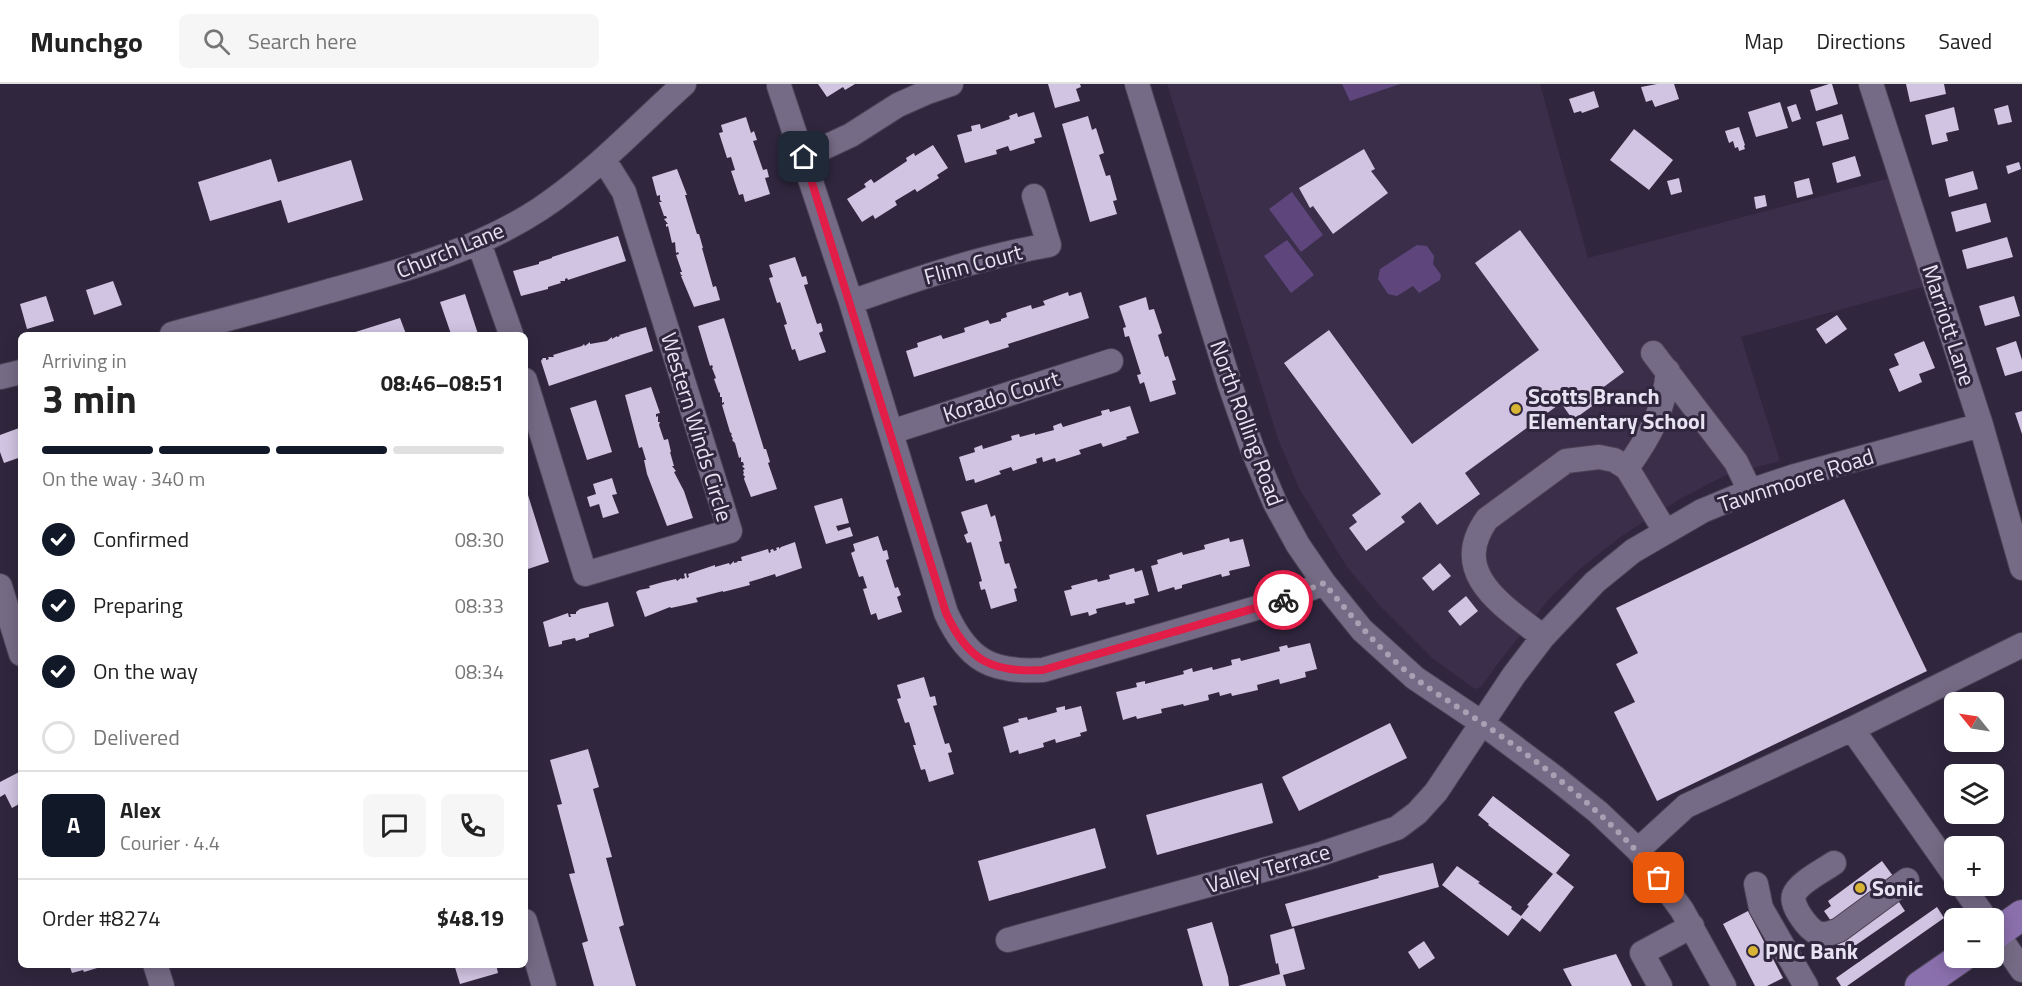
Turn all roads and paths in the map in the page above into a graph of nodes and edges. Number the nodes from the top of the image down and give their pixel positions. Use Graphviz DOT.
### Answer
graph roads {
  1 [pos="684,84"];
  2 [pos="951,84"];
  3 [pos="1137,84"];
  4 [pos="1871,84"];
  5 [pos="779,86"];
  6 [pos="804,157"];
  7 [pos="604,160"];
  8 [pos="1034,196"];
  9 [pos="479,243"];
  10 [pos="850,302"];
  11 [pos="188,332"];
  12 [pos="510,332"];
  13 [pos="1111,361"];
  14 [pos="18,373"];
  15 [pos="0,377"];
  16 [pos="528,390"];
  17 [pos="1981,425"];
  18 [pos="891,432"];
  19 [pos="1627,468"];
  20 [pos="1750,491"];
  21 [pos="1665,531"];
  22 [pos="2022,568"];
  23 [pos="1324,583"];
  24 [pos="0,586"];
  25 [pos="16,619"];
  26 [pos="1543,638"];
  27 [pos="2022,645"];
  28 [pos="1482,723"];
  29 [pos="1852,729"];
  30 [pos="1638,850"];
  31 [pos="1944,860"];
  32 [pos="1834,863"];
  33 [pos="1907,880"];
  34 [pos="1756,884"];
  35 [pos="2022,915"];
  36 [pos="2004,923"];
  37 [pos="1692,926"];
  38 [pos="528,931"];
  39 [pos="1008,940"];
  40 [pos="2004,945"];
  41 [pos="156,968"];
  42 [pos="2022,970"];
  43 [pos="1954,971"];
  44 [pos="162,986"];
  45 [pos="544,986"];
  46 [pos="1660,986"];
  47 [pos="1724,986"];
  48 [pos="1806,986"];
  49 [pos="1920,986"];
  1 -- 7 [label="street, Church Lane"];
  2 -- 6 [label="street"];
  3 -- 23 [label="street, North Rolling Road"];
  4 -- 17 [label="street, Marriott Lane"];
  5 -- 6 [label="street"];
  6 -- 10 [label="street"];
  7 -- 9 [label="street, Church Lane"];
  7 -- 16 [label="street, Western Winds Circle"];
  8 -- 10 [label="street, Flinn Court"];
  9 -- 11 [label="street, Church Lane"];
  9 -- 12 [label="street"];
  10 -- 18 [label="street"];
  13 -- 18 [label="street, Korado Court"];
  14 -- 15 [label="street"];
  17 -- 20 [label="street, Tawnmoore Road"];
  17 -- 22 [label="street, Marriott Lane"];
  18 -- 23 [label="street"];
  19 -- 20 [label="street"];
  19 -- 21 [label="street"];
  19 -- 26 [label="street"];
  20 -- 21 [label="street, Tawnmoore Road"];
  21 -- 26 [label="street, Tawnmoore Road"];
  23 -- 28 [label="street, North Rolling Road"];
  24 -- 25 [label="street"];
  26 -- 28 [label="street, Tawnmoore Road"];
  27 -- 29 [label="street"];
  28 -- 30 [label="street, North Rolling Road"];
  28 -- 39 [label="street, Valley Terrace"];
  29 -- 30 [label="street"];
  29 -- 31 [label="street"];
  30 -- 37 [label="street, North Rolling Road"];
  32 -- 33 [label="street"];
  34 -- 48 [label="street"];
  35 -- 36 [label="main road"];
  37 -- 46 [label="street"];
  37 -- 47 [label="street, North Rolling Road"];
  38 -- 45 [label="street"];
  40 -- 42 [label="street"];
  41 -- 44 [label="street"];
  43 -- 49 [label="main road"];
}
